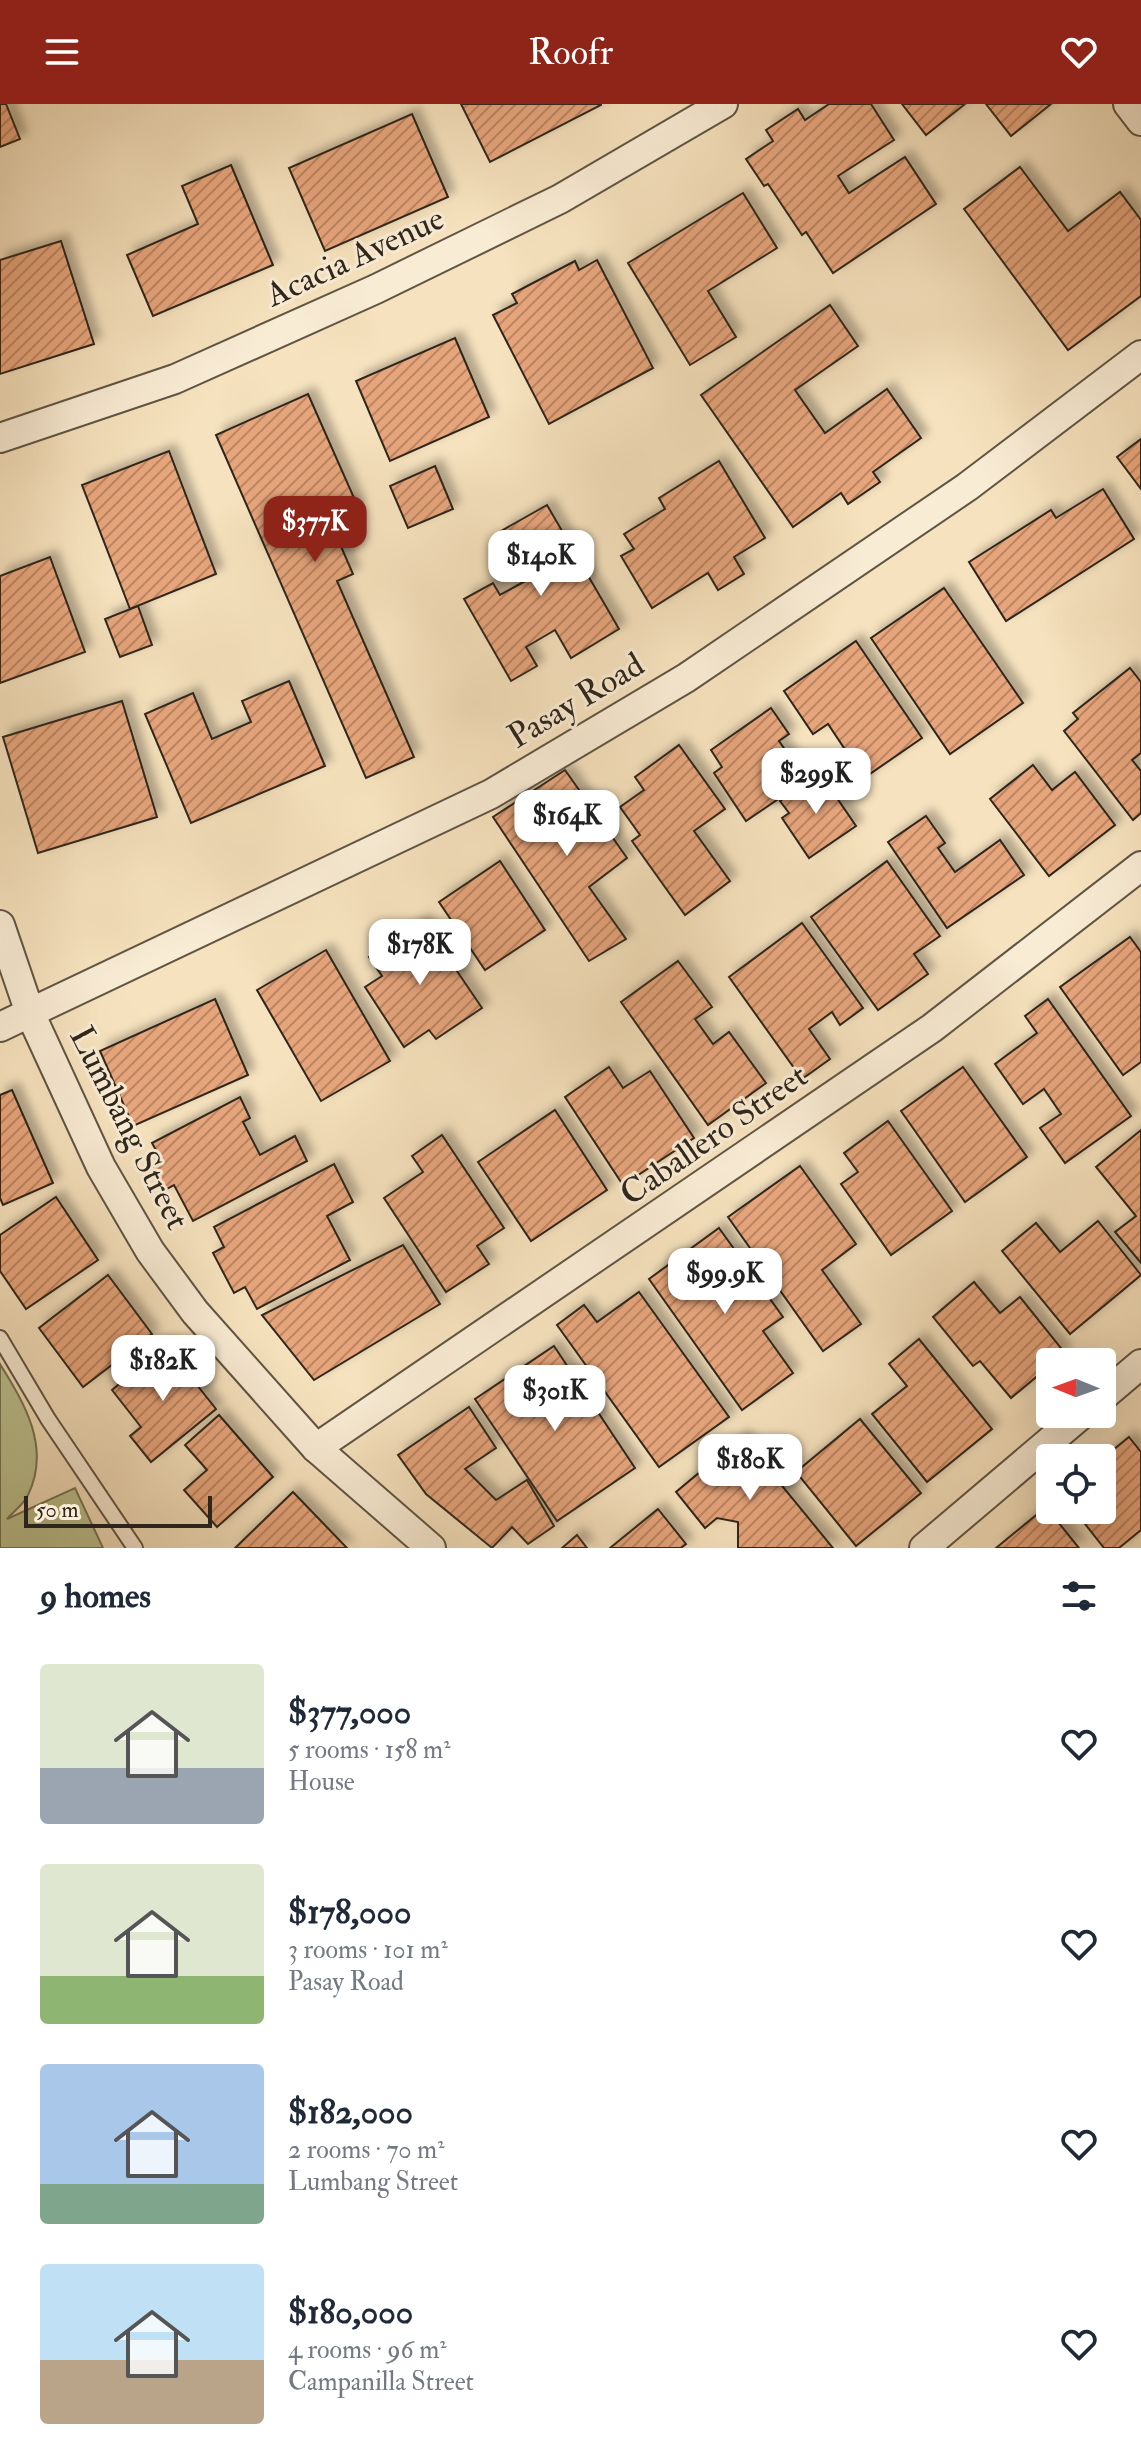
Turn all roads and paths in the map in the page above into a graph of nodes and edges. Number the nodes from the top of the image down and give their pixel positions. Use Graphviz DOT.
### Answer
graph roads {
  1 [pos="723,104"];
  2 [pos="1128,104"];
  3 [pos="1141,121"];
  4 [pos="1141,355"];
  5 [pos="0,438"];
  6 [pos="1141,866"];
  7 [pos="0,925"];
  8 [pos="30,1013"];
  9 [pos="0,1027"];
  10 [pos="0,1338"];
  11 [pos="1141,1364"];
  12 [pos="1116,1385"];
  13 [pos="1065,1428"];
  14 [pos="316,1448"];
  15 [pos="135,1548"];
  16 [pos="431,1548"];
  17 [pos="924,1548"];
  1 -- 5 [label="street, Acacia Avenue"];
  2 -- 3 [label="street"];
  4 -- 8 [label="street, Pasay Road"];
  6 -- 14 [label="street, Caballero Street"];
  7 -- 8 [label="street, Lumbang Street"];
  8 -- 9 [label="street, Pasay Road"];
  8 -- 14 [label="street, Lumbang Street"];
  10 -- 15 [label="lane"];
  11 -- 12 [label="street"];
  13 -- 17 [label="street"];
  14 -- 16 [label="street, Lumbang Street"];
}
